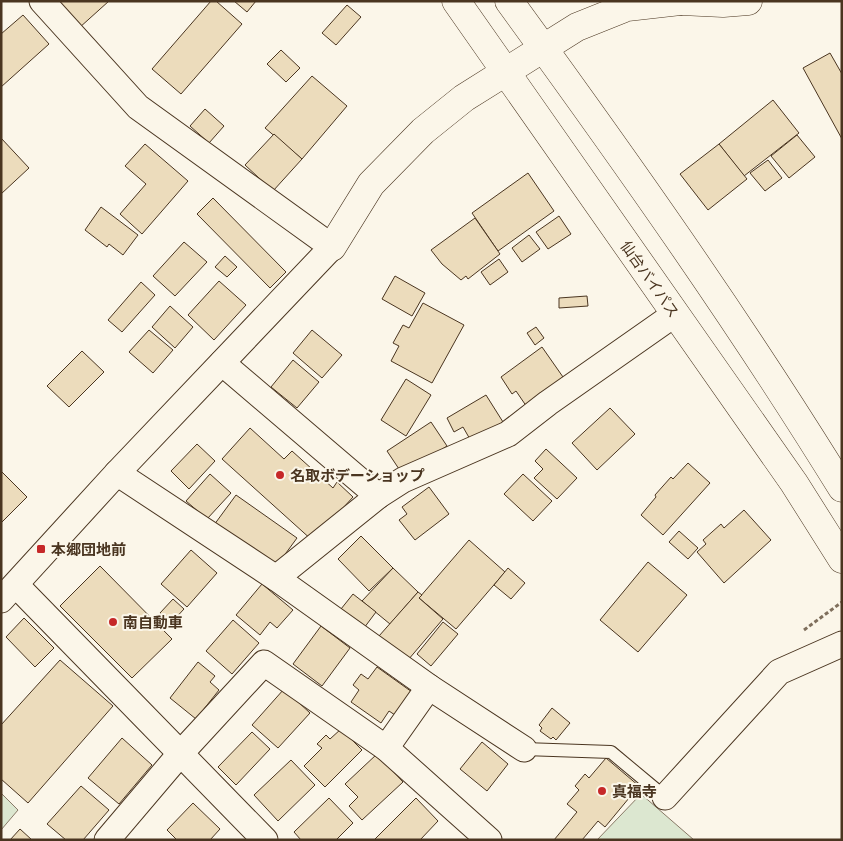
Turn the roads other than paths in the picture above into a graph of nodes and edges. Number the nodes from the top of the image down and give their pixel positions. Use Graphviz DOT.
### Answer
graph roads {
  1 [pos="42,1"];
  2 [pos="456,1"];
  3 [pos="509,1"];
  4 [pos="680,1"];
  5 [pos="748,1"];
  6 [pos="544,48"];
  7 [pos="505,72"];
  8 [pos="332,247"];
  9 [pos="675,314"];
  10 [pos="222,363"];
  11 [pos="117,473"];
  12 [pos="839,477"];
  13 [pos="378,496"];
  14 [pos="842,558"];
  15 [pos="276,578"];
  16 [pos="8,592"];
  17 [pos="842,644"];
  18 [pos="429,687"];
  19 [pos="386,748"];
  20 [pos="524,749"];
  21 [pos="180,754"];
  22 [pos="665,797"];
  23 [pos="107,840"];
  24 [pos="265,840"];
  25 [pos="489,840"];
  1 -- 8 [label="street"];
  2 -- 7 [label="main road, 仙台バイパス"];
  3 -- 6 [label="main road"];
  4 -- 5 [label="main road"];
  4 -- 6 [label="main road"];
  6 -- 7 [label="main road"];
  6 -- 12 [label="main road"];
  7 -- 8 [label="main road"];
  7 -- 9 [label="main road, 仙台バイパス"];
  8 -- 10 [label="street"];
  9 -- 13 [label="street"];
  9 -- 14 [label="main road, 仙台バイパス"];
  10 -- 11 [label="street"];
  10 -- 13 [label="street"];
  11 -- 15 [label="street"];
  11 -- 16 [label="street"];
  13 -- 15 [label="street"];
  15 -- 18 [label="street"];
  16 -- 21 [label="street"];
  17 -- 22 [label="street"];
  18 -- 19 [label="street"];
  18 -- 20 [label="street"];
  19 -- 21 [label="street"];
  19 -- 25 [label="street"];
  20 -- 22 [label="lane"];
  21 -- 23 [label="street"];
  21 -- 24 [label="street"];
}
